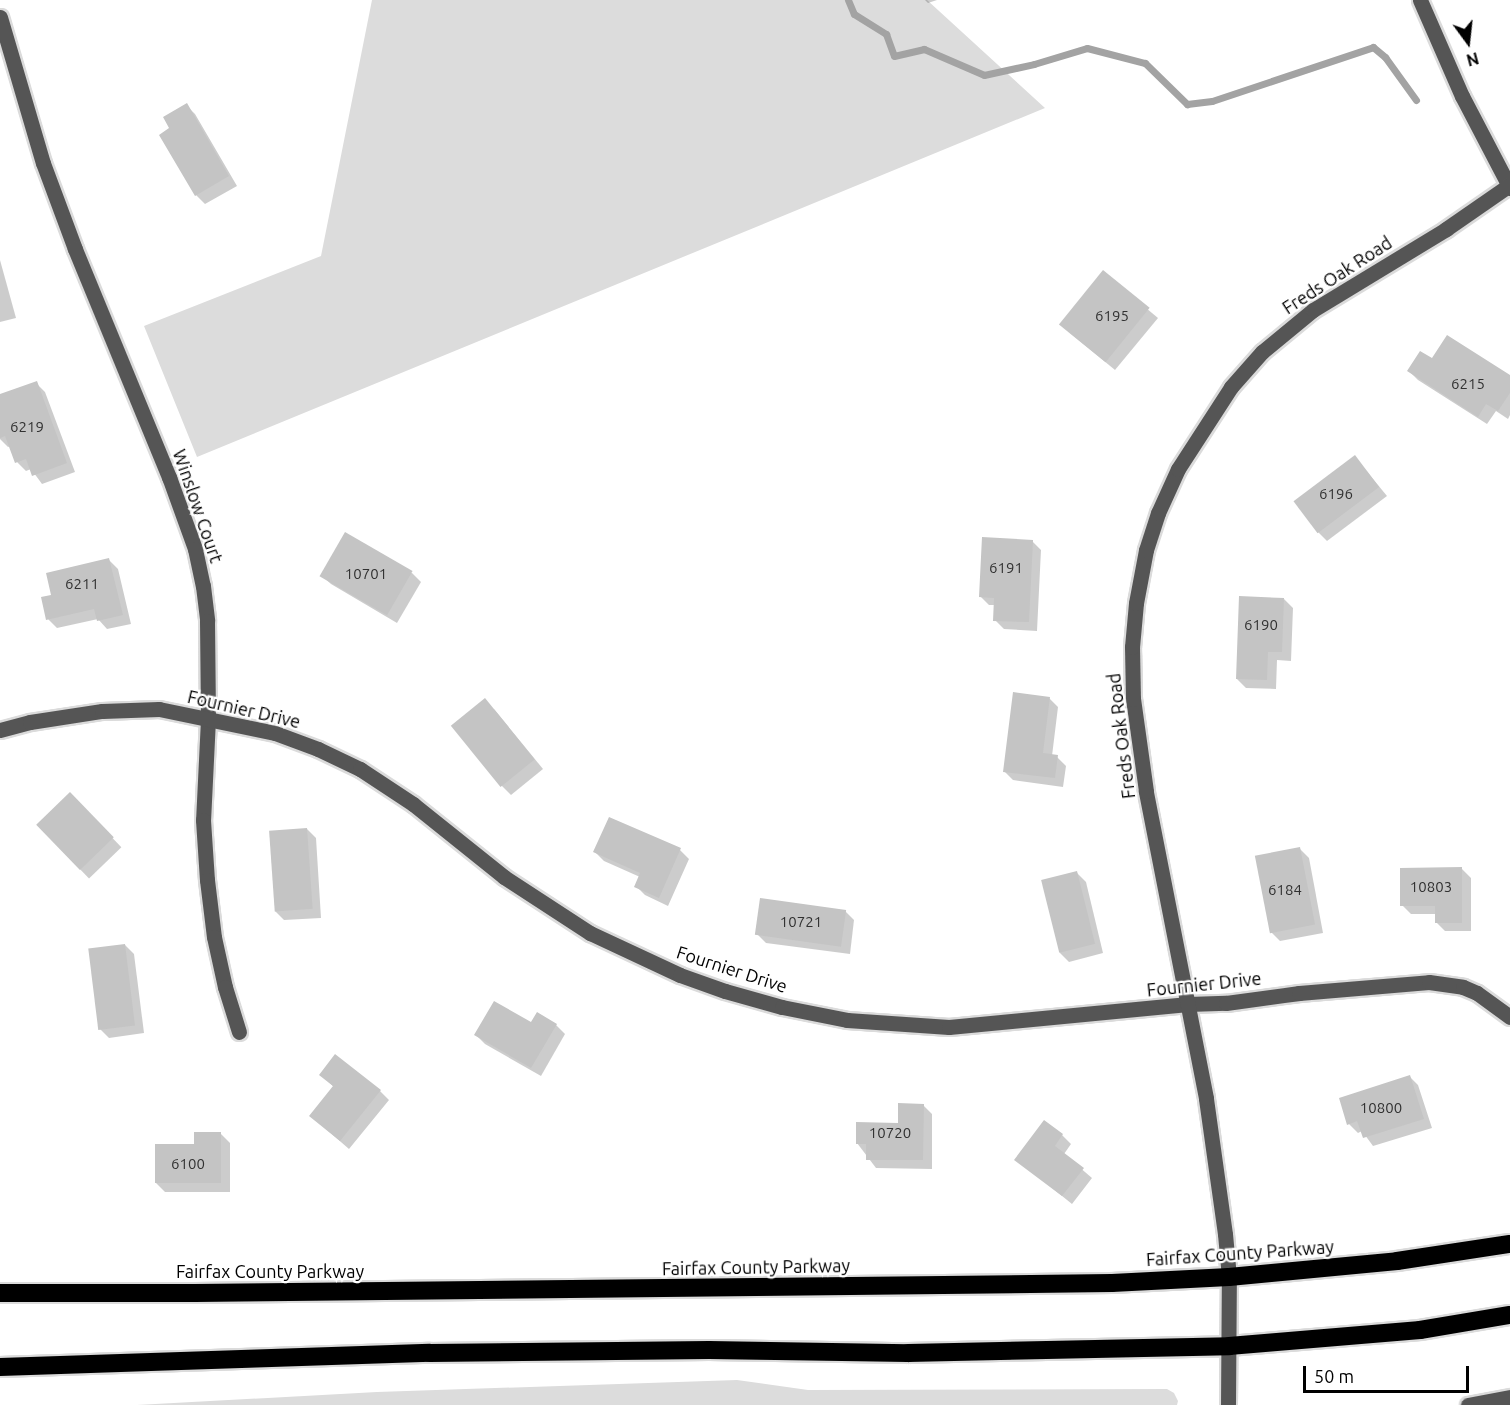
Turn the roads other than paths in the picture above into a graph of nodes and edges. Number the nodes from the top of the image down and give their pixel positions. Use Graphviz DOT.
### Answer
graph roads {
  1 [pos="1420,0"];
  2 [pos="0,17"];
  3 [pos="1509,187"];
  4 [pos="208,719"];
  5 [pos="0,730"];
  6 [pos="1188,1004"];
  7 [pos="1510,1017"];
  8 [pos="238,1032"];
  9 [pos="1510,1244"];
  10 [pos="1229,1277"];
  11 [pos="0,1293"];
  12 [pos="1510,1315"];
  13 [pos="1230,1346"];
  14 [pos="0,1367"];
  15 [pos="1510,1397"];
  16 [pos="1228,1405"];
  17 [pos="1468,1405"];
  1 -- 3 [label="street"];
  2 -- 4 [label="street, Winslow Court"];
  3 -- 6 [label="street, Freds Oak Road"];
  4 -- 5 [label="street, Fournier Drive"];
  4 -- 6 [label="street, Fournier Drive"];
  4 -- 8 [label="street, Winslow Court"];
  6 -- 7 [label="street, Fournier Drive"];
  6 -- 10 [label="street, Freds Oak Road"];
  9 -- 10 [label="highway, Fairfax County Parkway"];
  10 -- 11 [label="highway, Fairfax County Parkway"];
  10 -- 13 [label="street, Freds Oak Road"];
  12 -- 13 [label="highway"];
  13 -- 14 [label="highway"];
  13 -- 16 [label="street, Freds Oak Road"];
  15 -- 17 [label="street"];
}
